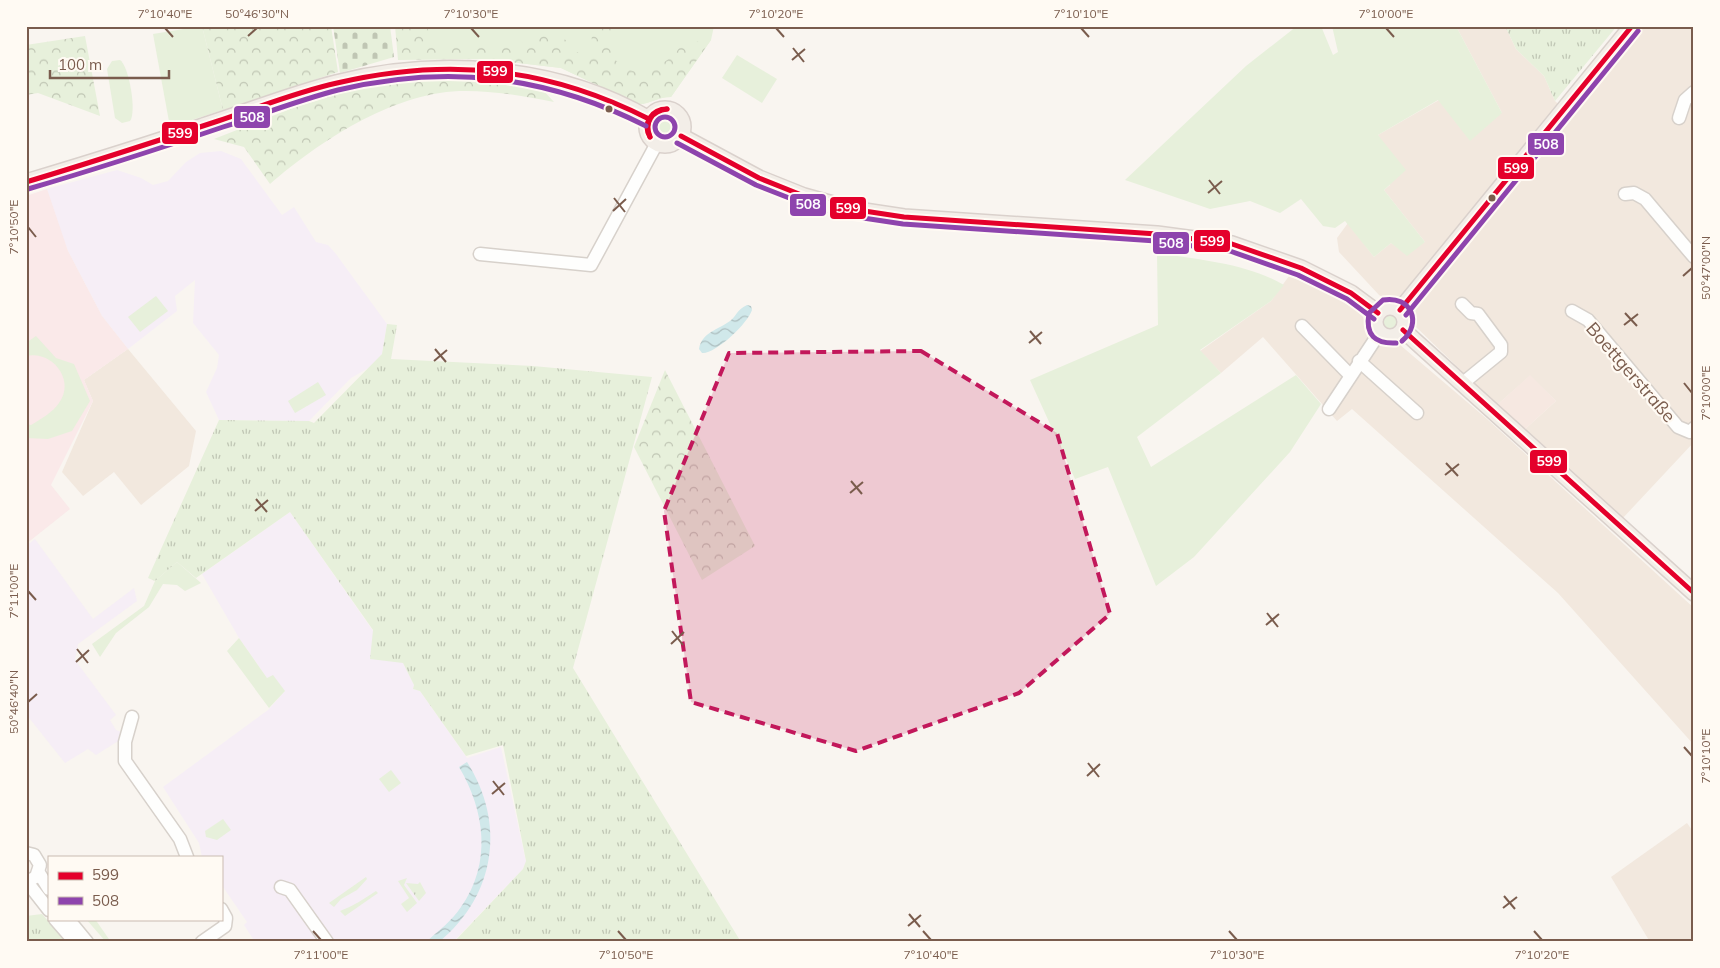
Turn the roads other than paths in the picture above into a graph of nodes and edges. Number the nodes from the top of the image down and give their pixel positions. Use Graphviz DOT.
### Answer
graph roads {
  1 [pos="1632,26"];
  2 [pos="1694,92"];
  3 [pos="1679,118"];
  4 [pos="649,119"];
  5 [pos="681,136"];
  6 [pos="657,143"];
  7 [pos="26,182"];
  8 [pos="1625,194"];
  9 [pos="480,254"];
  10 [pos="1694,257"];
  11 [pos="1462,304"];
  12 [pos="1400,310"];
  13 [pos="1572,311"];
  14 [pos="1378,313"];
  15 [pos="1302,326"];
  16 [pos="1403,330"];
  17 [pos="1380,332"];
  18 [pos="1359,361"];
  19 [pos="1350,375"];
  20 [pos="1463,383"];
  21 [pos="1329,409"];
  22 [pos="1418,413"];
  23 [pos="1692,430"];
  24 [pos="1694,593"];
  25 [pos="132,717"];
  26 [pos="26,853"];
  27 [pos="187,856"];
  28 [pos="39,873"];
  29 [pos="27,882"];
  30 [pos="281,887"];
  31 [pos="48,888"];
  32 [pos="48,909"];
  33 [pos="222,911"];
  34 [pos="56,920"];
  35 [pos="69,920"];
  36 [pos="75,942"];
  37 [pos="87,942"];
  38 [pos="202,942"];
  39 [pos="328,942"];
  1 -- 12 [label="main road"];
  2 -- 3 [label="street"];
  4 -- 5 [label="main road"];
  4 -- 6 [label="main road"];
  4 -- 7 [label="main road"];
  5 -- 6 [label="main road"];
  5 -- 14 [label="main road"];
  6 -- 9 [label="street"];
  8 -- 10 [label="street"];
  11 -- 20 [label="street"];
  12 -- 14 [label="main road"];
  12 -- 16 [label="main road"];
  13 -- 23 [label="street, Boettgerstraße"];
  14 -- 17 [label="main road"];
  15 -- 19 [label="street"];
  16 -- 17 [label="main road"];
  16 -- 20 [label="main road"];
  17 -- 18 [label="street"];
  18 -- 19 [label="street"];
  18 -- 22 [label="street"];
  19 -- 21 [label="street"];
  20 -- 24 [label="main road"];
  25 -- 27 [label="street"];
  26 -- 28 [label="street"];
  28 -- 29 [label="street"];
  28 -- 31 [label="street"];
  29 -- 32 [label="street"];
  30 -- 39 [label="street"];
  33 -- 38 [label="street"];
  34 -- 36 [label="street"];
  35 -- 37 [label="street"];
}
